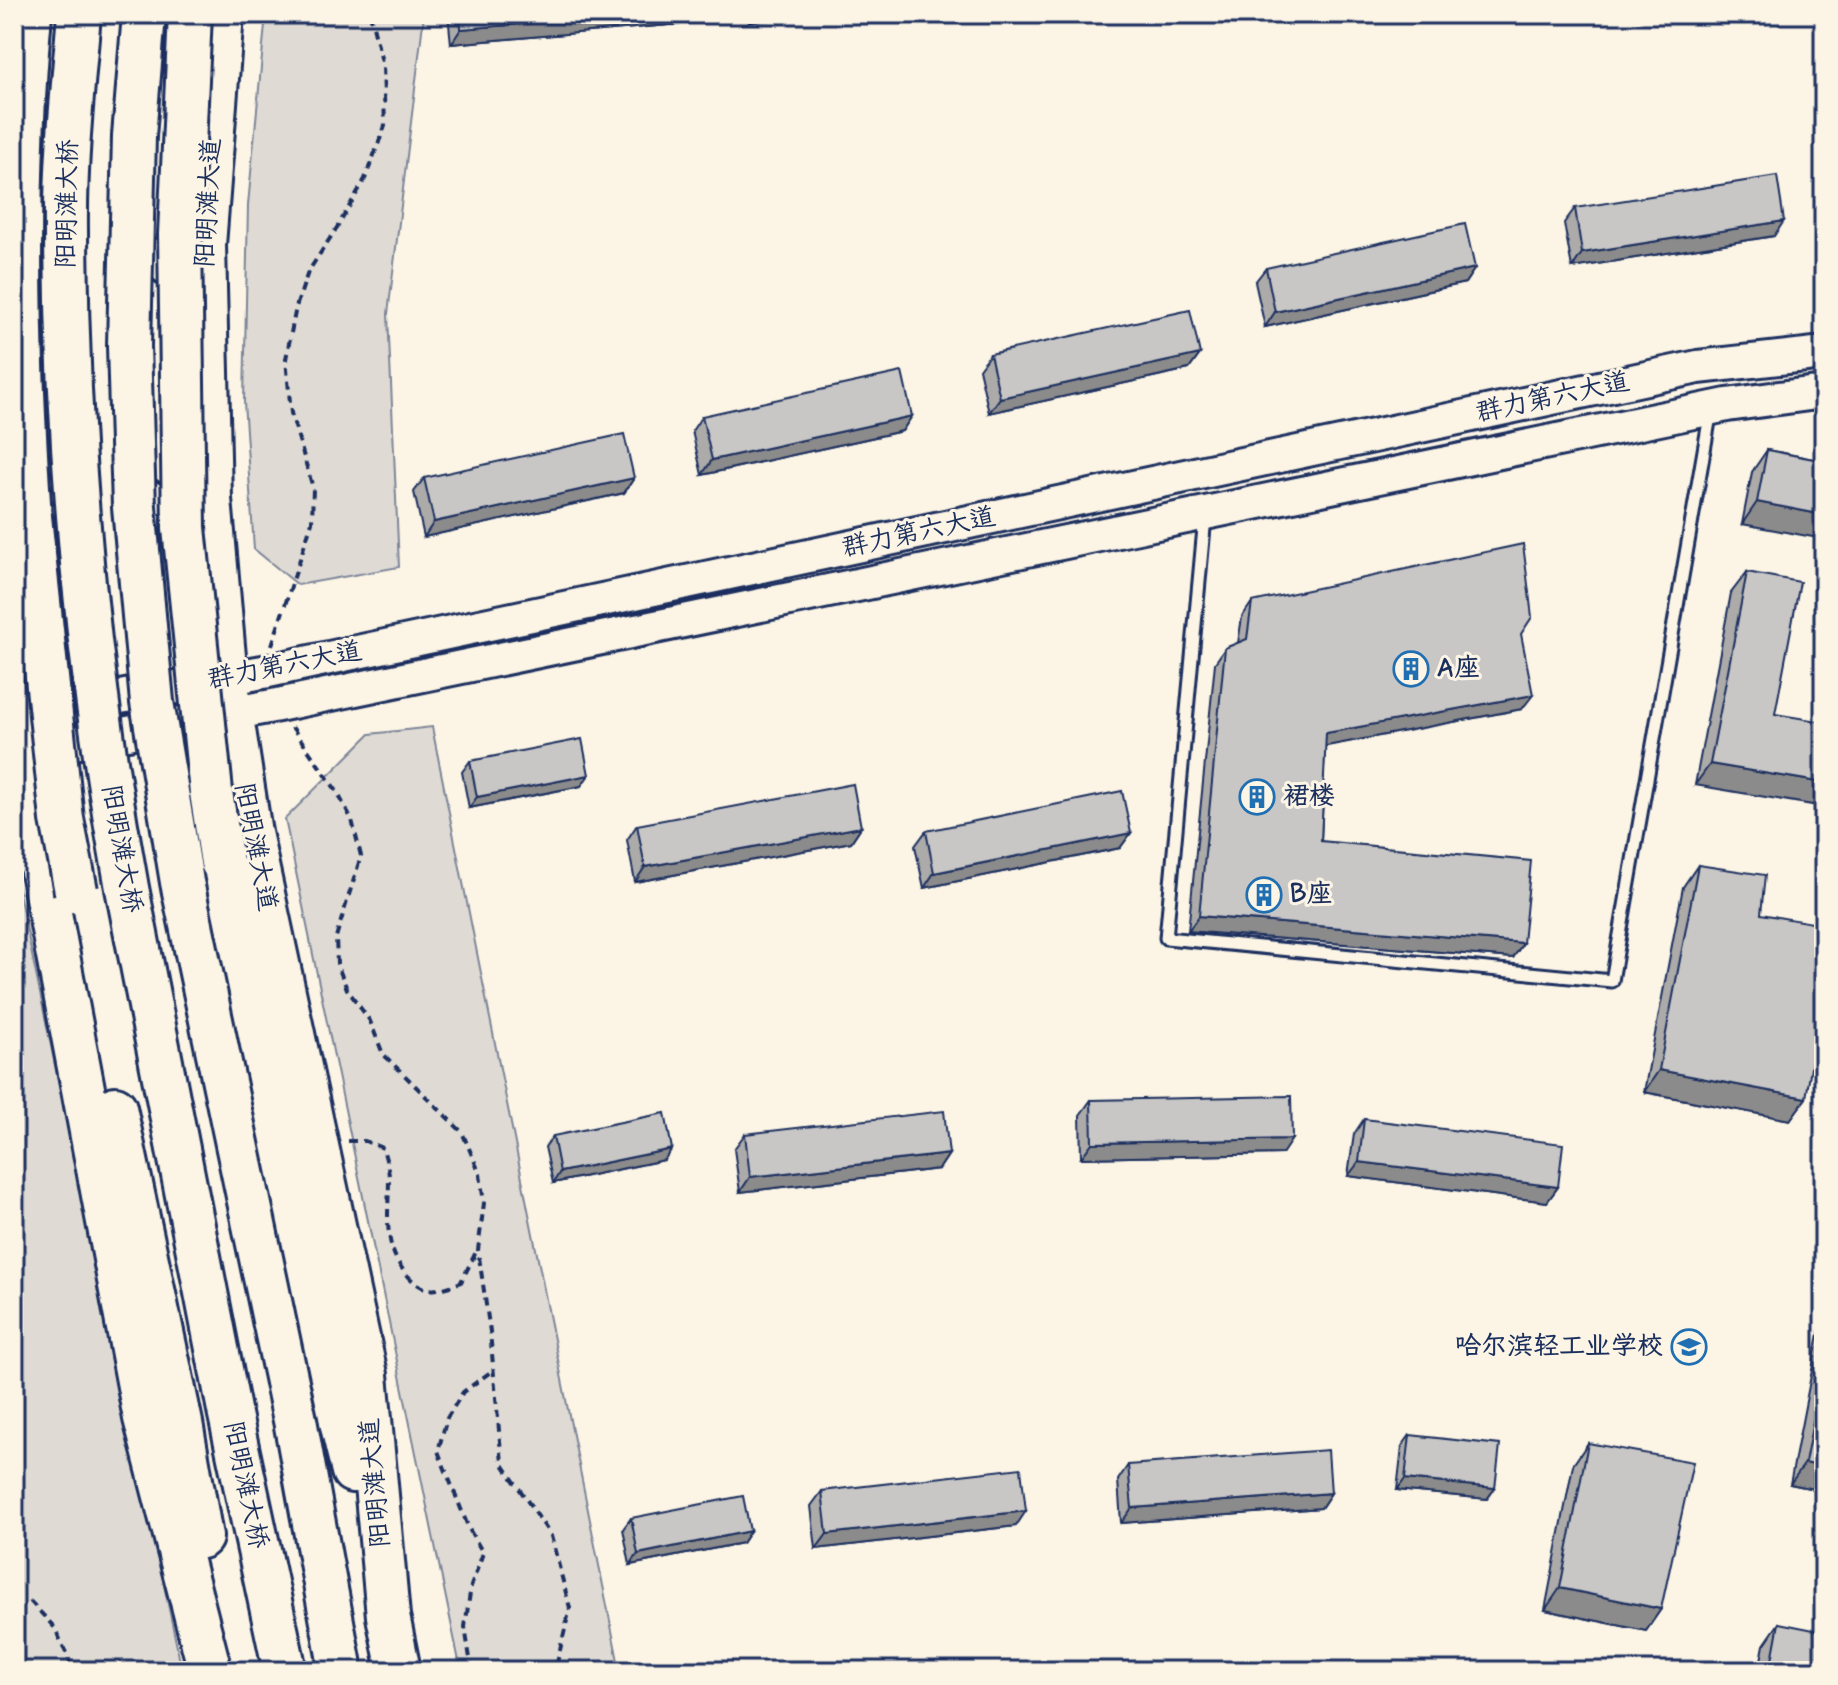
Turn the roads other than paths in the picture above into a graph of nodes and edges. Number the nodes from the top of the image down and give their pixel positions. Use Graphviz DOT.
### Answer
graph roads {
  1 [pos="30,14"];
  2 [pos="79,14"];
  3 [pos="144,14"];
  4 [pos="190,14"];
  5 [pos="222,14"];
  6 [pos="66,231"];
  7 [pos="129,245"];
  8 [pos="1824,353"];
  9 [pos="1824,392"];
  10 [pos="1711,408"];
  11 [pos="1206,513"];
  12 [pos="30,517"];
  13 [pos="184,528"];
  14 [pos="14,662"];
  15 [pos="240,688"];
  16 [pos="18,734"];
  17 [pos="388,1616"];
  18 [pos="210,1671"];
  19 [pos="224,1671"];
  20 [pos="285,1671"];
  21 [pos="341,1671"];
  22 [pos="399,1671"];
  1 -- 12 [label="highway"];
  2 -- 6 [label="highway, 阳明滩大桥, bridge"];
  3 -- 7 [label="highway, 阳明滩大桥, bridge"];
  4 -- 13 [label="highway, bridge"];
  5 -- 15 [label="highway, 阳明滩大道"];
  6 -- 12 [label="highway, bridge"];
  6 -- 20 [label="highway, 阳明滩大桥, bridge"];
  7 -- 13 [label="highway, bridge"];
  7 -- 21 [label="highway, 阳明滩大桥, bridge"];
  8 -- 15 [label="main road, 群力第六大道"];
  9 -- 10 [label="main road, 群力第六大道"];
  10 -- 11 [label="main road, 群力第六大道"];
  10 -- 11 [label="lane"];
  11 -- 15 [label="main road, 群力第六大道"];
  12 -- 19 [label="highway, bridge"];
  13 -- 17 [label="highway, bridge"];
  14 -- 16 [label="highway"];
  15 -- 16 [label="main road, 群力第六大道"];
  15 -- 17 [label="highway, 阳明滩大道"];
  16 -- 18 [label="highway"];
  17 -- 22 [label="highway, 阳明滩大道"];
}
